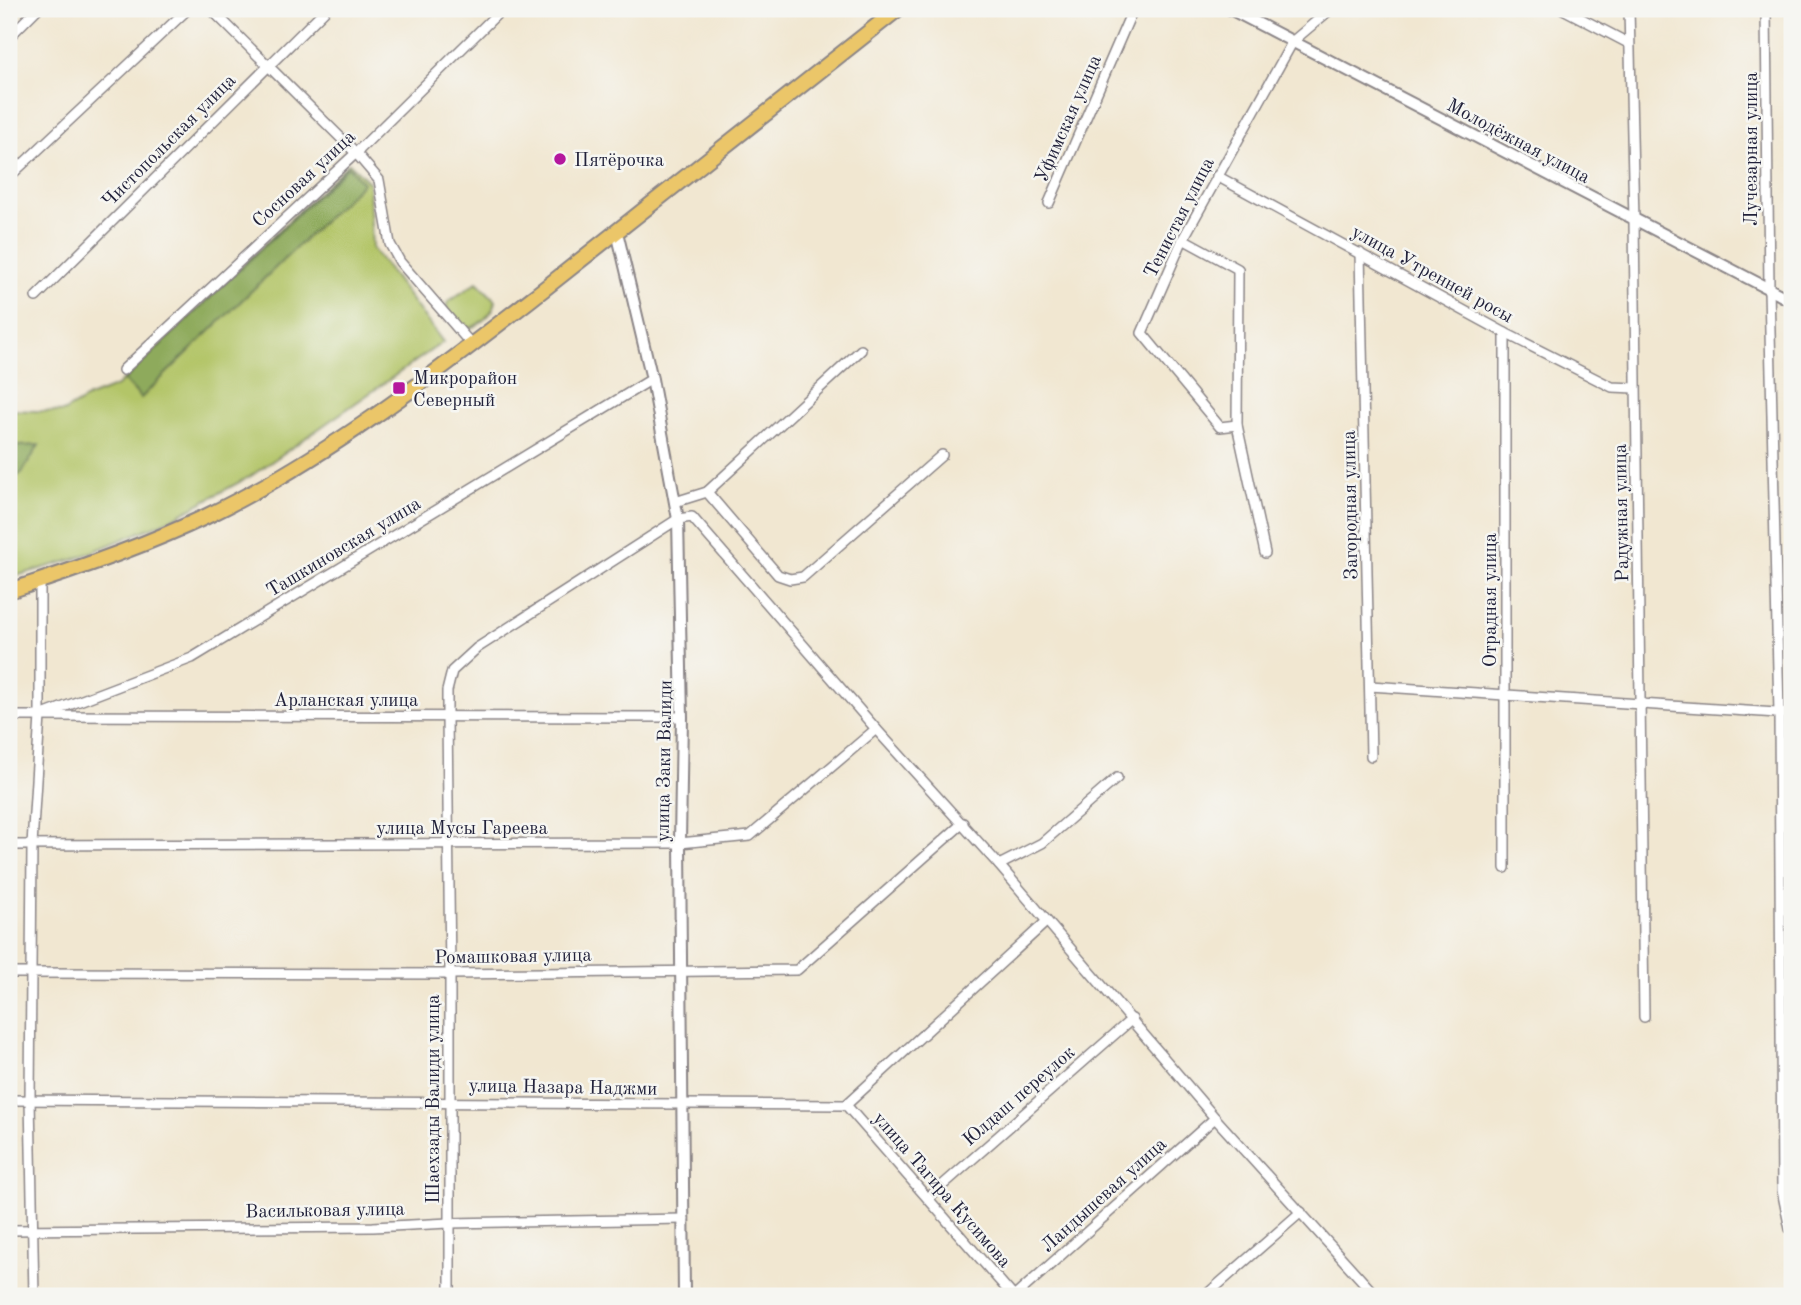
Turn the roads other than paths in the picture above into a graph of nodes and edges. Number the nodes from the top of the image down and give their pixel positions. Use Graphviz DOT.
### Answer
graph roads {
  1 [pos="37,9"];
  2 [pos="188,9"];
  3 [pos="211,9"];
  4 [pos="326,9"];
  5 [pos="502,9"];
  6 [pos="898,9"];
  7 [pos="1133,9"];
  8 [pos="1230,9"];
  9 [pos="1331,9"];
  10 [pos="1563,9"];
  11 [pos="1629,9"];
  12 [pos="1766,9"];
  13 [pos="9,37"];
  14 [pos="1293,41"];
  15 [pos="1628,43"];
  16 [pos="268,66"];
  17 [pos="356,152"];
  18 [pos="1217,176"];
  19 [pos="9,177"];
  20 [pos="1049,203"];
  21 [pos="1634,220"];
  22 [pos="617,232"];
  23 [pos="1183,239"];
  24 [pos="1360,253"];
  25 [pos="1769,289"];
  26 [pos="36,297"];
  27 [pos="1792,301"];
  28 [pos="1505,333"];
  29 [pos="472,345"];
  30 [pos="861,350"];
  31 [pos="123,370"];
  32 [pos="652,379"];
  33 [pos="1635,388"];
  34 [pos="1237,425"];
  35 [pos="942,455"];
  36 [pos="707,492"];
  37 [pos="675,502"];
  38 [pos="678,519"];
  39 [pos="1265,553"];
  40 [pos="40,581"];
  41 [pos="9,591"];
  42 [pos="1370,686"];
  43 [pos="1506,696"];
  44 [pos="1640,704"];
  45 [pos="1779,713"];
  46 [pos="1792,714"];
  47 [pos="9,716"];
  48 [pos="40,716"];
  49 [pos="447,717"];
  50 [pos="682,717"];
  51 [pos="876,729"];
  52 [pos="1371,756"];
  53 [pos="1118,778"];
  54 [pos="963,823"];
  55 [pos="680,843"];
  56 [pos="9,845"];
  57 [pos="32,845"];
  58 [pos="449,845"];
  59 [pos="999,865"];
  60 [pos="1505,868"];
  61 [pos="1046,922"];
  62 [pos="682,971"];
  63 [pos="9,973"];
  64 [pos="31,973"];
  65 [pos="450,974"];
  66 [pos="1644,1017"];
  67 [pos="1132,1018"];
  68 [pos="1781,1027"];
  69 [pos="1792,1028"];
  70 [pos="9,1100"];
  71 [pos="30,1100"];
  72 [pos="450,1102"];
  73 [pos="681,1104"];
  74 [pos="846,1105"];
  75 [pos="1215,1118"];
  76 [pos="928,1198"];
  77 [pos="1301,1212"];
  78 [pos="684,1220"];
  79 [pos="449,1223"];
  80 [pos="1790,1229"];
  81 [pos="9,1230"];
  82 [pos="34,1230"];
  83 [pos="34,1296"];
  84 [pos="450,1296"];
  85 [pos="684,1296"];
  86 [pos="1014,1296"];
  87 [pos="1205,1296"];
  88 [pos="1376,1296"];
  1 -- 13 [label="street"];
  2 -- 19 [label="street"];
  3 -- 16 [label="street"];
  4 -- 16 [label="street, Чистопольская улица"];
  5 -- 17 [label="street, Сосновая улица"];
  6 -- 22 [label="main road"];
  7 -- 20 [label="street, Уфимская улица"];
  8 -- 14 [label="street, Молодёжная улица"];
  9 -- 14 [label="street, Тенистая улица"];
  10 -- 15 [label="street"];
  11 -- 15 [label="street, Радужная улица"];
  12 -- 25 [label="street, Лучезарная улица"];
  14 -- 18 [label="street, Тенистая улица"];
  14 -- 21 [label="street, Молодёжная улица"];
  15 -- 21 [label="street, Радужная улица"];
  16 -- 17 [label="street"];
  16 -- 26 [label="street, Чистопольская улица"];
  17 -- 29 [label="street"];
  17 -- 31 [label="street, Сосновая улица"];
  18 -- 23 [label="street, Тенистая улица"];
  18 -- 24 [label="street, улица Утренней росы"];
  21 -- 25 [label="street, Молодёжная улица"];
  21 -- 33 [label="street, Радужная улица"];
  22 -- 29 [label="main road"];
  22 -- 32 [label="street, улица Заки Валиди"];
  23 -- 34 [label="street"];
  23 -- 34 [label="street, Тенистая улица"];
  24 -- 28 [label="street, улица Утренней росы"];
  24 -- 42 [label="street, Загородная улица"];
  25 -- 27 [label="street, Молодёжная улица"];
  25 -- 45 [label="street, Лучезарная улица"];
  28 -- 33 [label="street, улица Утренней росы"];
  28 -- 43 [label="street, Отрадная улица"];
  29 -- 40 [label="main road"];
  30 -- 36 [label="street"];
  32 -- 37 [label="street, улица Заки Валиди"];
  32 -- 48 [label="street, Ташкиновская улица"];
  33 -- 44 [label="street, Радужная улица"];
  34 -- 39 [label="street"];
  35 -- 36 [label="street"];
  36 -- 37 [label="street"];
  37 -- 38 [label="street, улица Заки Валиди"];
  38 -- 49 [label="street, Шаехзады Валиди улица"];
  38 -- 50 [label="street, улица Заки Валиди"];
  38 -- 51 [label="street"];
  40 -- 41 [label="main road"];
  40 -- 48 [label="street"];
  42 -- 43 [label="street"];
  42 -- 52 [label="street, Загородная улица"];
  43 -- 44 [label="street"];
  43 -- 60 [label="street, Отрадная улица"];
  44 -- 45 [label="street"];
  44 -- 66 [label="street, Радужная улица"];
  45 -- 46 [label="street"];
  45 -- 68 [label="street, Лучезарная улица"];
  47 -- 48 [label="street, Арланская улица"];
  48 -- 49 [label="street, Арланская улица"];
  48 -- 57 [label="street"];
  49 -- 50 [label="street, Арланская улица"];
  49 -- 58 [label="street, Шаехзады Валиди улица"];
  50 -- 55 [label="street, улица Заки Валиди"];
  51 -- 54 [label="street"];
  51 -- 55 [label="street, улица Мусы Гареева"];
  53 -- 59 [label="street"];
  54 -- 59 [label="street"];
  54 -- 62 [label="street, Ромашковая улица"];
  55 -- 58 [label="street, улица Мусы Гареева"];
  55 -- 62 [label="street, улица Заки Валиди"];
  56 -- 57 [label="street, улица Мусы Гареева"];
  57 -- 58 [label="street, улица Мусы Гареева"];
  57 -- 64 [label="street"];
  58 -- 65 [label="street, Шаехзады Валиди улица"];
  59 -- 61 [label="street"];
  61 -- 67 [label="street"];
  61 -- 74 [label="street"];
  62 -- 65 [label="street, Ромашковая улица"];
  62 -- 73 [label="street, улица Заки Валиди"];
  63 -- 64 [label="street, Ромашковая улица"];
  64 -- 65 [label="street, Ромашковая улица"];
  64 -- 71 [label="street"];
  65 -- 72 [label="street, Шаехзады Валиди улица"];
  67 -- 75 [label="street"];
  67 -- 76 [label="street, Юлдаш переулок"];
  68 -- 69 [label="street"];
  68 -- 80 [label="street, Лучезарная улица"];
  70 -- 71 [label="street, улица Назара Наджми"];
  71 -- 72 [label="street, улица Назара Наджми"];
  71 -- 82 [label="street"];
  72 -- 73 [label="street, улица Назара Наджми"];
  72 -- 79 [label="street, Шаехзады Валиди улица"];
  73 -- 74 [label="street, улица Назара Наджми"];
  73 -- 78 [label="street, улица Заки Валиди"];
  74 -- 76 [label="street, улица Тагира Кусимова"];
  75 -- 77 [label="street"];
  75 -- 86 [label="street, Ландышевая улица"];
  76 -- 86 [label="street, улица Тагира Кусимова"];
  77 -- 87 [label="street"];
  77 -- 88 [label="street"];
  78 -- 79 [label="street, Васильковая улица"];
  78 -- 85 [label="street, улица Заки Валиди"];
  79 -- 82 [label="street, Васильковая улица"];
  79 -- 84 [label="street, Шаехзады Валиди улица"];
  81 -- 82 [label="street, Васильковая улица"];
  82 -- 83 [label="street"];
}
